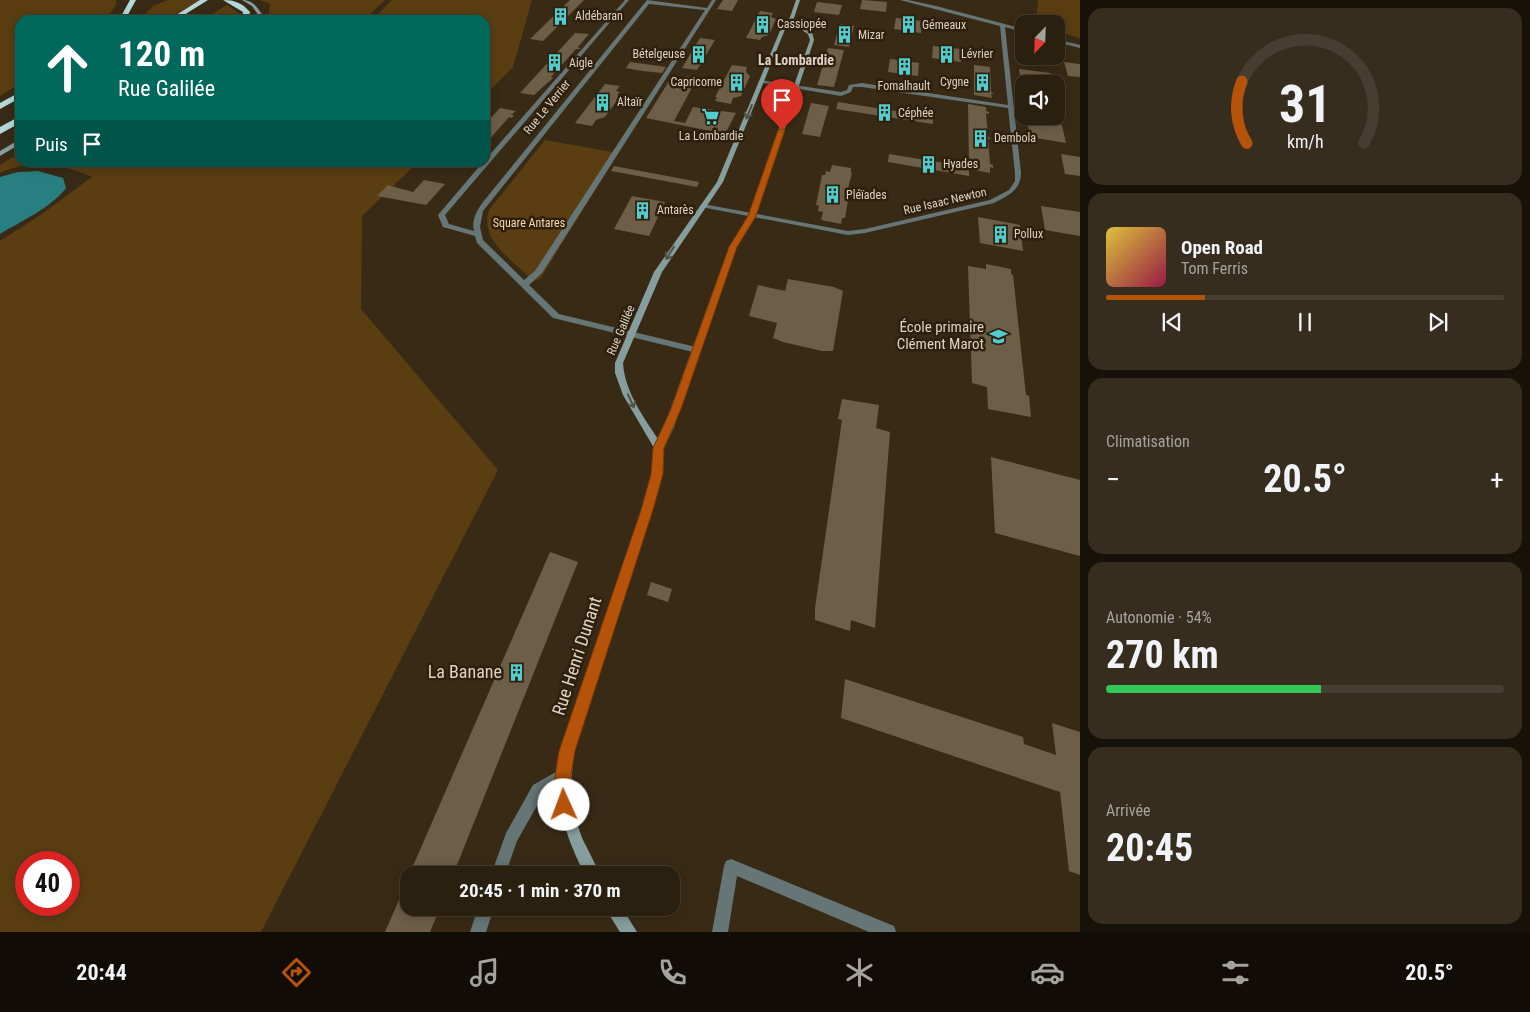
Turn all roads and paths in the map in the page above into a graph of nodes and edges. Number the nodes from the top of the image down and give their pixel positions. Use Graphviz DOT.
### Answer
graph roads {
  1 [pos="133,0"];
  2 [pos="226,0"];
  3 [pos="244,0"];
  4 [pos="626,0"];
  5 [pos="714,0"];
  6 [pos="798,0"];
  7 [pos="902,0"];
  8 [pos="648,1"];
  9 [pos="208,2"];
  10 [pos="708,9"];
  11 [pos="125,15"];
  12 [pos="180,15"];
  13 [pos="194,15"];
  14 [pos="246,15"];
  15 [pos="261,15"];
  16 [pos="791,21"];
  17 [pos="1002,25"];
  18 [pos="1015,29"];
  19 [pos="1065,43"];
  20 [pos="1080,47"];
  21 [pos="761,82"];
  22 [pos="796,87"];
  23 [pos="15,98"];
  24 [pos="0,106"];
  25 [pos="1011,106"];
  26 [pos="15,112"];
  27 [pos="0,120"];
  28 [pos="15,123"];
  29 [pos="0,131"];
  30 [pos="15,144"];
  31 [pos="0,154"];
  32 [pos="490,158"];
  33 [pos="482,167"];
  34 [pos="703,206"];
  35 [pos="752,216"];
  36 [pos="476,234"];
  37 [pos="526,284"];
  38 [pos="630,334"];
  39 [pos="697,350"];
  40 [pos="659,448"];
  41 [pos="563,775"];
  42 [pos="501,866"];
  43 [pos="589,866"];
  44 [pos="483,916"];
  45 [pos="618,916"];
  46 [pos="478,932"];
  47 [pos="629,932"];
  48 [pos="720,932"];
  49 [pos="888,932"];
  1 -- 11 [label="highway"];
  2 -- 14 [label="highway"];
  3 -- 15 [label="street"];
  4 -- 32 [label="street"];
  5 -- 10 [label="street"];
  6 -- 16 [label="street, Rue Galilée"];
  7 -- 17 [label="street"];
  8 -- 10 [label="street"];
  8 -- 36 [label="street, Rue Le Verrier"];
  9 -- 12 [label="highway"];
  9 -- 13 [label="highway"];
  10 -- 37 [label="street"];
  16 -- 21 [label="street, Rue Galilée"];
  16 -- 22 [label="street"];
  17 -- 18 [label="street"];
  17 -- 25 [label="street, Rue Isaac Newton"];
  19 -- 20 [label="street"];
  21 -- 22 [label="street"];
  21 -- 34 [label="street, Rue Galilée, one-way"];
  22 -- 25 [label="street"];
  22 -- 35 [label="street"];
  23 -- 24 [label="highway"];
  25 -- 35 [label="street, Rue Isaac Newton"];
  26 -- 27 [label="highway"];
  28 -- 29 [label="highway"];
  30 -- 31 [label="street"];
  33 -- 36 [label="street"];
  34 -- 35 [label="street"];
  34 -- 38 [label="street, Rue Galilée, one-way"];
  35 -- 39 [label="street"];
  36 -- 37 [label="street"];
  37 -- 38 [label="street"];
  38 -- 39 [label="street"];
  38 -- 40 [label="street, Rue Galilée, one-way"];
  39 -- 40 [label="street"];
  40 -- 41 [label="street, Rue Henri Dunant"];
  41 -- 42 [label="street"];
  41 -- 43 [label="street, Rue Henri Dunant"];
  44 -- 46 [label="street"];
  45 -- 47 [label="street"];
  48 -- 49 [label="street"];
}
